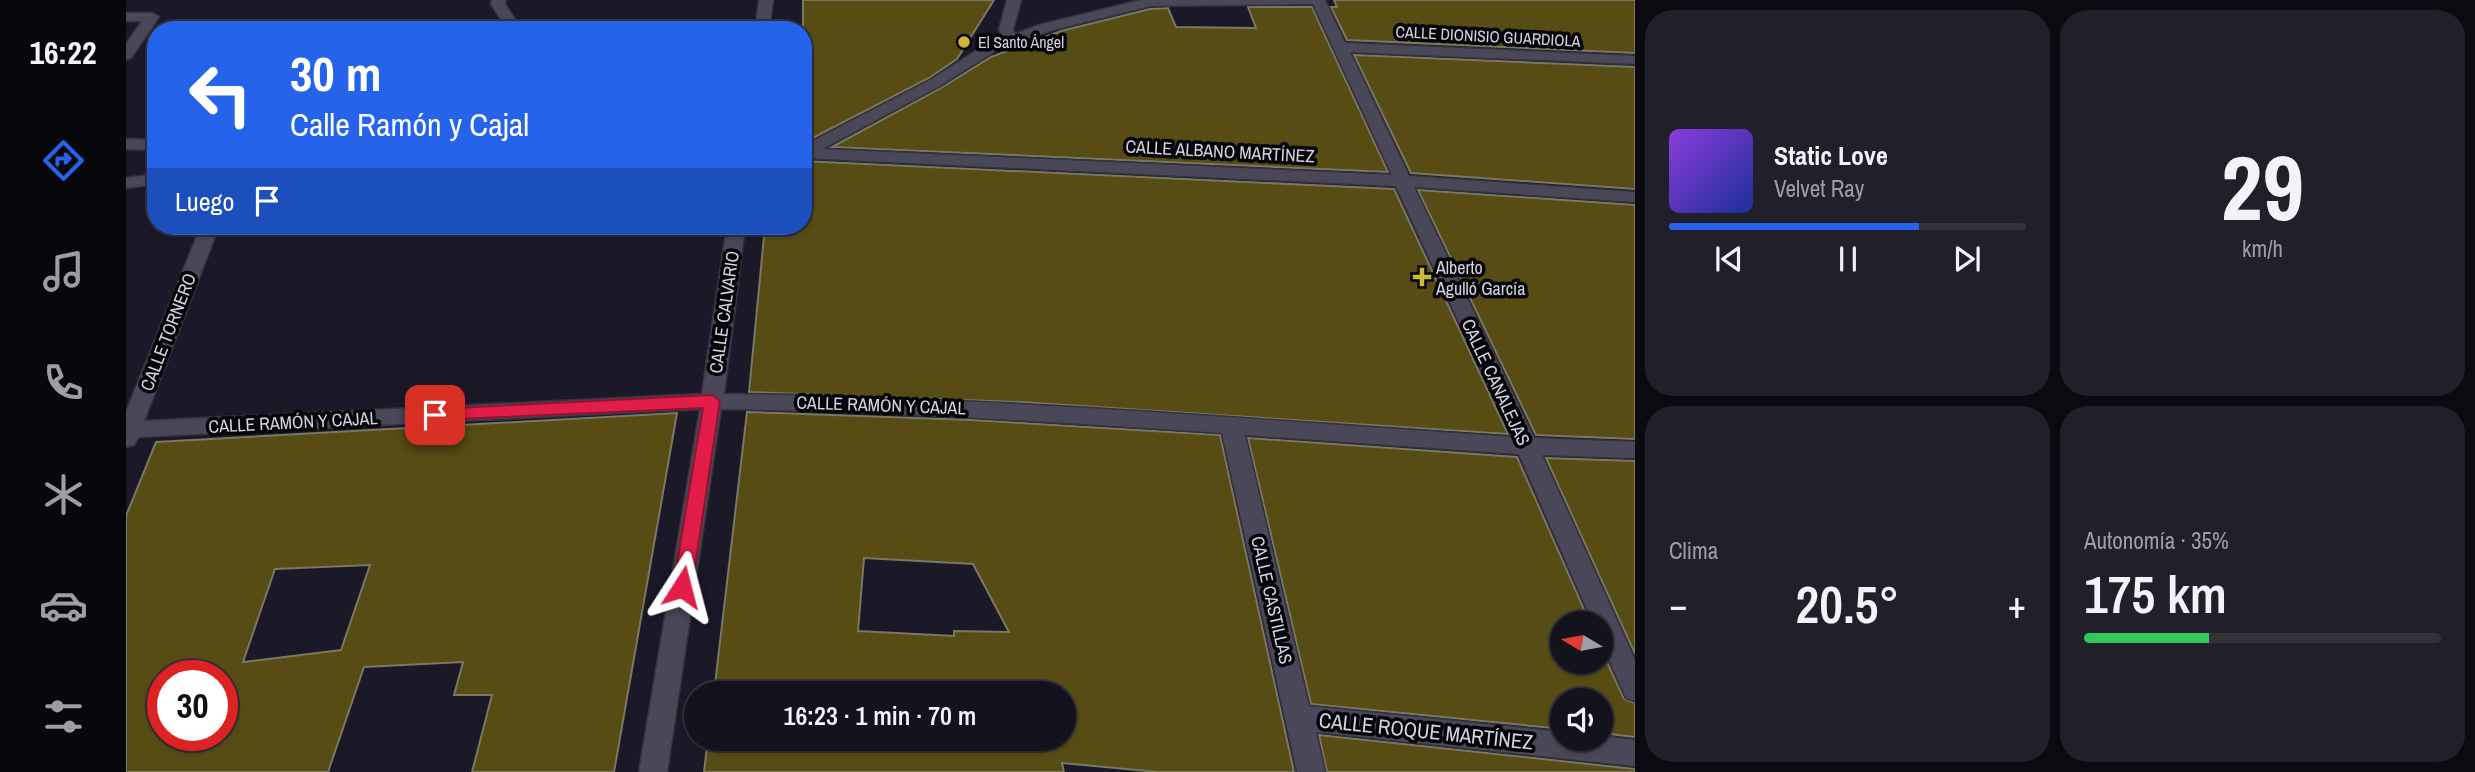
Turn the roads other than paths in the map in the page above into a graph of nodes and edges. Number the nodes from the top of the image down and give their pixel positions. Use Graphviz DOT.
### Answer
graph roads {
  1 [pos="499,0"];
  2 [pos="766,0"];
  3 [pos="1014,0"];
  4 [pos="1318,0"];
  5 [pos="126,17"];
  6 [pos="149,21"];
  7 [pos="509,21"];
  8 [pos="763,21"];
  9 [pos="147,24"];
  10 [pos="1011,38"];
  11 [pos="1340,47"];
  12 [pos="126,55"];
  13 [pos="1635,60"];
  14 [pos="126,144"];
  15 [pos="147,145"];
  16 [pos="812,147"];
  17 [pos="812,152"];
  18 [pos="147,180"];
  19 [pos="1403,181"];
  20 [pos="126,183"];
  21 [pos="1635,197"];
  22 [pos="206,235"];
  23 [pos="735,235"];
  24 [pos="712,401"];
  25 [pos="1232,428"];
  26 [pos="127,433"];
  27 [pos="1527,446"];
  28 [pos="1635,450"];
  29 [pos="1635,689"];
  30 [pos="1300,718"];
  31 [pos="1635,753"];
  32 [pos="653,772"];
  33 [pos="1311,772"];
  1 -- 7 [label="street"];
  2 -- 8 [label="street"];
  3 -- 10 [label="street"];
  4 -- 10 [label="street"];
  4 -- 11 [label="street, CALLE CANALEJAS"];
  5 -- 6 [label="street"];
  9 -- 12 [label="street"];
  10 -- 16 [label="street"];
  11 -- 13 [label="street, CALLE DIONISIO GUARDIOLA"];
  11 -- 19 [label="street, CALLE CANALEJAS"];
  14 -- 15 [label="street"];
  17 -- 19 [label="street, CALLE ALBANO MARTÍNEZ"];
  18 -- 20 [label="street"];
  19 -- 21 [label="street, CALLE ALBANO MARTÍNEZ"];
  19 -- 27 [label="street, CALLE CANALEJAS"];
  22 -- 26 [label="street, CALLE TORNERO"];
  23 -- 24 [label="street, CALLE CALVARIO"];
  24 -- 25 [label="street, CALLE RAMÓN Y CAJAL"];
  24 -- 26 [label="street, CALLE RAMÓN Y CAJAL"];
  24 -- 32 [label="street, CALLE CALVARIO"];
  25 -- 27 [label="street, CALLE RAMÓN Y CAJAL"];
  25 -- 30 [label="street, CALLE CASTILLAS"];
  27 -- 28 [label="street, CALLE RAMÓN Y CAJAL"];
  27 -- 29 [label="street, CALLE CANALEJAS"];
  30 -- 31 [label="street, CALLE ROQUE MARTÍNEZ"];
  30 -- 33 [label="street, CALLE CASTILLAS"];
}
